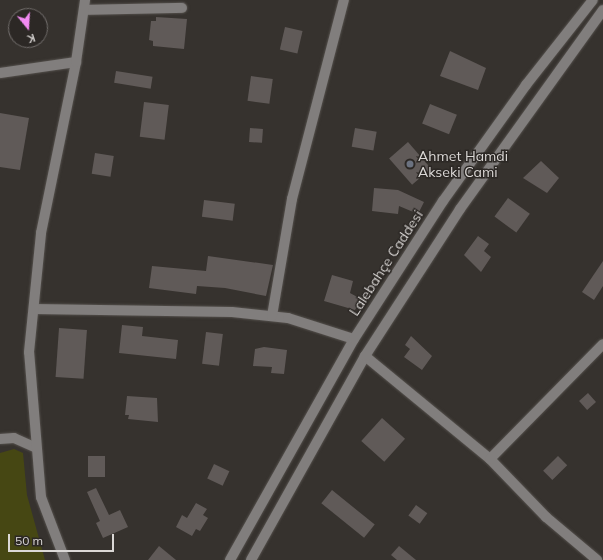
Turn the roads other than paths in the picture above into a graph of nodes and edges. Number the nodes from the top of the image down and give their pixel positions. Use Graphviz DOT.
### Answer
graph roads {
  1 [pos="344,0"];
  2 [pos="593,0"];
  3 [pos="84,5"];
  4 [pos="182,8"];
  5 [pos="603,10"];
  6 [pos="76,62"];
  7 [pos="0,73"];
  8 [pos="34,309"];
  9 [pos="272,316"];
  10 [pos="354,339"];
  11 [pos="603,344"];
  12 [pos="365,356"];
  13 [pos="0,439"];
  14 [pos="36,448"];
  15 [pos="490,459"];
  16 [pos="65,560"];
  17 [pos="230,560"];
  18 [pos="250,560"];
  19 [pos="597,560"];
  1 -- 9 [label="street"];
  2 -- 10 [label="street, Lalebahçe Caddesi"];
  3 -- 4 [label="street"];
  3 -- 6 [label="street"];
  5 -- 12 [label="street"];
  6 -- 7 [label="street"];
  6 -- 8 [label="street"];
  8 -- 9 [label="street"];
  8 -- 14 [label="street"];
  9 -- 10 [label="street"];
  10 -- 17 [label="street, Lalebahçe Caddesi"];
  11 -- 15 [label="street"];
  12 -- 15 [label="street"];
  12 -- 18 [label="street"];
  13 -- 14 [label="street"];
  14 -- 16 [label="street"];
  15 -- 19 [label="street"];
}
